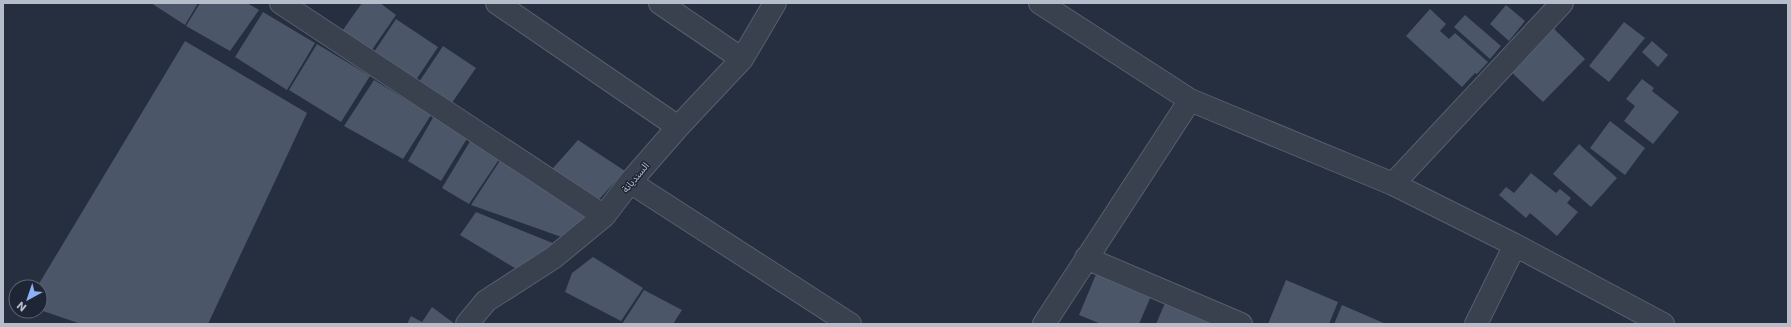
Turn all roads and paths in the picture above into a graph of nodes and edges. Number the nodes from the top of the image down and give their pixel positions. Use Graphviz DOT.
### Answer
graph roads {
  1 [pos="281,3"];
  2 [pos="496,3"];
  3 [pos="660,3"];
  4 [pos="775,3"];
  5 [pos="1040,3"];
  6 [pos="1562,3"];
  7 [pos="742,59"];
  8 [pos="1190,100"];
  9 [pos="678,127"];
  10 [pos="630,182"];
  11 [pos="1393,184"];
  12 [pos="604,216"];
  13 [pos="1515,245"];
  14 [pos="1086,258"];
  15 [pos="467,324"];
  16 [pos="850,324"];
  17 [pos="1044,324"];
  18 [pos="1241,324"];
  19 [pos="1476,324"];
  20 [pos="1663,324"];
  1 -- 12 [label="street"];
  2 -- 9 [label="street"];
  3 -- 7 [label="street"];
  4 -- 7 [label="street, السنديانة"];
  5 -- 8 [label="street"];
  6 -- 11 [label="street"];
  7 -- 9 [label="street, السنديانة"];
  8 -- 11 [label="street"];
  8 -- 14 [label="street"];
  9 -- 10 [label="street, السنديانة"];
  10 -- 12 [label="street, السنديانة"];
  10 -- 16 [label="street"];
  11 -- 13 [label="street"];
  12 -- 15 [label="street, السنديانة"];
  13 -- 19 [label="street"];
  13 -- 20 [label="street"];
  14 -- 17 [label="street"];
  14 -- 18 [label="street"];
}
